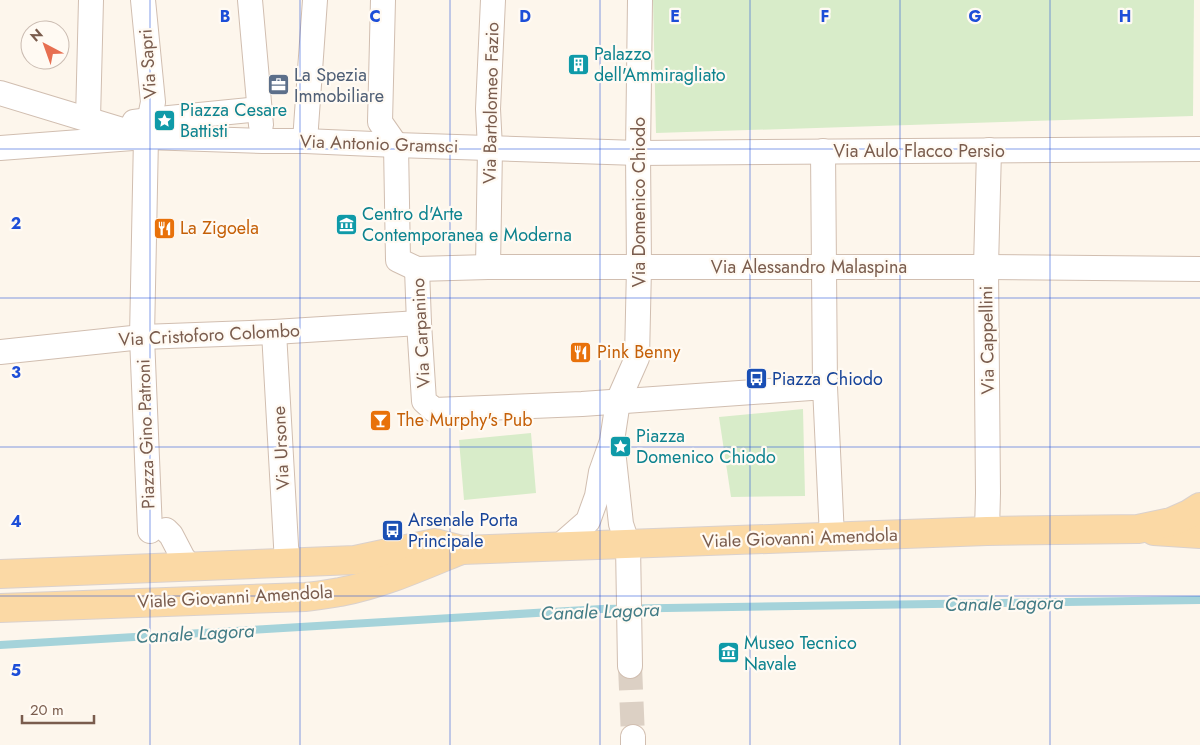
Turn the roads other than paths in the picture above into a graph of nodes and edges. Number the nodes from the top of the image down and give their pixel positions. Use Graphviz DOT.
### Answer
graph roads {
  1 [pos="92,0"];
  2 [pos="144,0"];
  3 [pos="250,0"];
  4 [pos="315,0"];
  5 [pos="383,0"];
  6 [pos="493,0"];
  7 [pos="640,0"];
  8 [pos="0,92"];
  9 [pos="260,109"];
  10 [pos="99,123"];
  11 [pos="147,128"];
  12 [pos="263,141"];
  13 [pos="305,141"];
  14 [pos="396,146"];
  15 [pos="0,148"];
  16 [pos="490,148"];
  17 [pos="1200,149"];
  18 [pos="989,150"];
  19 [pos="823,151"];
  20 [pos="638,153"];
  21 [pos="488,267"];
  22 [pos="639,267"];
  23 [pos="825,267"];
  24 [pos="986,267"];
  25 [pos="418,269"];
  26 [pos="1200,269"];
  27 [pos="419,323"];
  28 [pos="274,332"];
  29 [pos="142,337"];
  30 [pos="0,352"];
  31 [pos="825,387"];
  32 [pos="618,401"];
  33 [pos="612,441"];
  34 [pos="1200,508"];
  35 [pos="1138,529"];
  36 [pos="986,531"];
  37 [pos="1200,534"];
  38 [pos="832,537"];
  39 [pos="628,544"];
  40 [pos="562,546"];
  41 [pos="462,550"];
  42 [pos="287,563"];
  43 [pos="191,567"];
  44 [pos="0,574"];
  45 [pos="0,608"];
  46 [pos="630,655"];
  1 -- 10 [label="street"];
  2 -- 11 [label="street, Via Sapri"];
  3 -- 9 [label="street"];
  4 -- 13 [label="street"];
  5 -- 14 [label="street"];
  6 -- 16 [label="street, Via Bartolomeo Fazio"];
  7 -- 20 [label="street, Via Domenico Chiodo"];
  8 -- 10 [label="street"];
  9 -- 11 [label="street"];
  9 -- 12 [label="street"];
  10 -- 11 [label="street"];
  11 -- 12 [label="street, Via Antonio Gramsci"];
  11 -- 15 [label="street, Via Antonio Gramsci"];
  11 -- 29 [label="street, Via Sapri"];
  12 -- 13 [label="street, Via Antonio Gramsci"];
  13 -- 14 [label="street, Via Antonio Gramsci"];
  14 -- 16 [label="street, Via Antonio Gramsci"];
  14 -- 25 [label="street, Via Carpanino"];
  16 -- 20 [label="street, Via Antonio Gramsci"];
  16 -- 21 [label="street, Via Bartolomeo Fazio"];
  17 -- 18 [label="street, Via Aulo Flacco Persio"];
  18 -- 19 [label="street, Via Aulo Flacco Persio"];
  18 -- 24 [label="street, Via Cappellini"];
  19 -- 20 [label="street, Via Aulo Flacco Persio"];
  19 -- 23 [label="street"];
  20 -- 22 [label="street, Via Domenico Chiodo"];
  21 -- 22 [label="street, Via Alessandro Malaspina"];
  21 -- 25 [label="street, Via Alessandro Malaspina"];
  22 -- 23 [label="street, Via Alessandro Malaspina"];
  22 -- 32 [label="street, Via Domenico Chiodo"];
  23 -- 24 [label="street, Via Alessandro Malaspina"];
  23 -- 31 [label="street"];
  24 -- 26 [label="street, Via Alessandro Malaspina"];
  24 -- 36 [label="street, Via Cappellini"];
  25 -- 27 [label="street, Via Carpanino"];
  27 -- 28 [label="street, Via Cristoforo Colombo"];
  27 -- 32 [label="street, Via Carpanino"];
  28 -- 29 [label="street, Via Cristoforo Colombo"];
  28 -- 42 [label="street, Via Ursone"];
  29 -- 30 [label="street, Via Cristoforo Colombo"];
  29 -- 43 [label="street, Piazza Gino Patroni"];
  31 -- 32 [label="street"];
  31 -- 38 [label="street"];
  32 -- 33 [label="street"];
  33 -- 39 [label="street"];
  33 -- 40 [label="street"];
  34 -- 35 [label="main road, Viale Giovanni Amendola"];
  35 -- 36 [label="main road, Viale Giovanni Amendola"];
  35 -- 37 [label="main road, Viale Giovanni Amendola"];
  36 -- 38 [label="main road, Viale Giovanni Amendola"];
  38 -- 39 [label="main road, Viale Giovanni Amendola"];
  39 -- 40 [label="main road, Viale Giovanni Amendola"];
  39 -- 46 [label="street"];
  40 -- 41 [label="main road, Viale Giovanni Amendola"];
  41 -- 42 [label="main road, Viale Giovanni Amendola"];
  41 -- 45 [label="main road, Viale Giovanni Amendola"];
  42 -- 43 [label="main road, Viale Giovanni Amendola"];
  43 -- 44 [label="main road, Viale Giovanni Amendola"];
}
